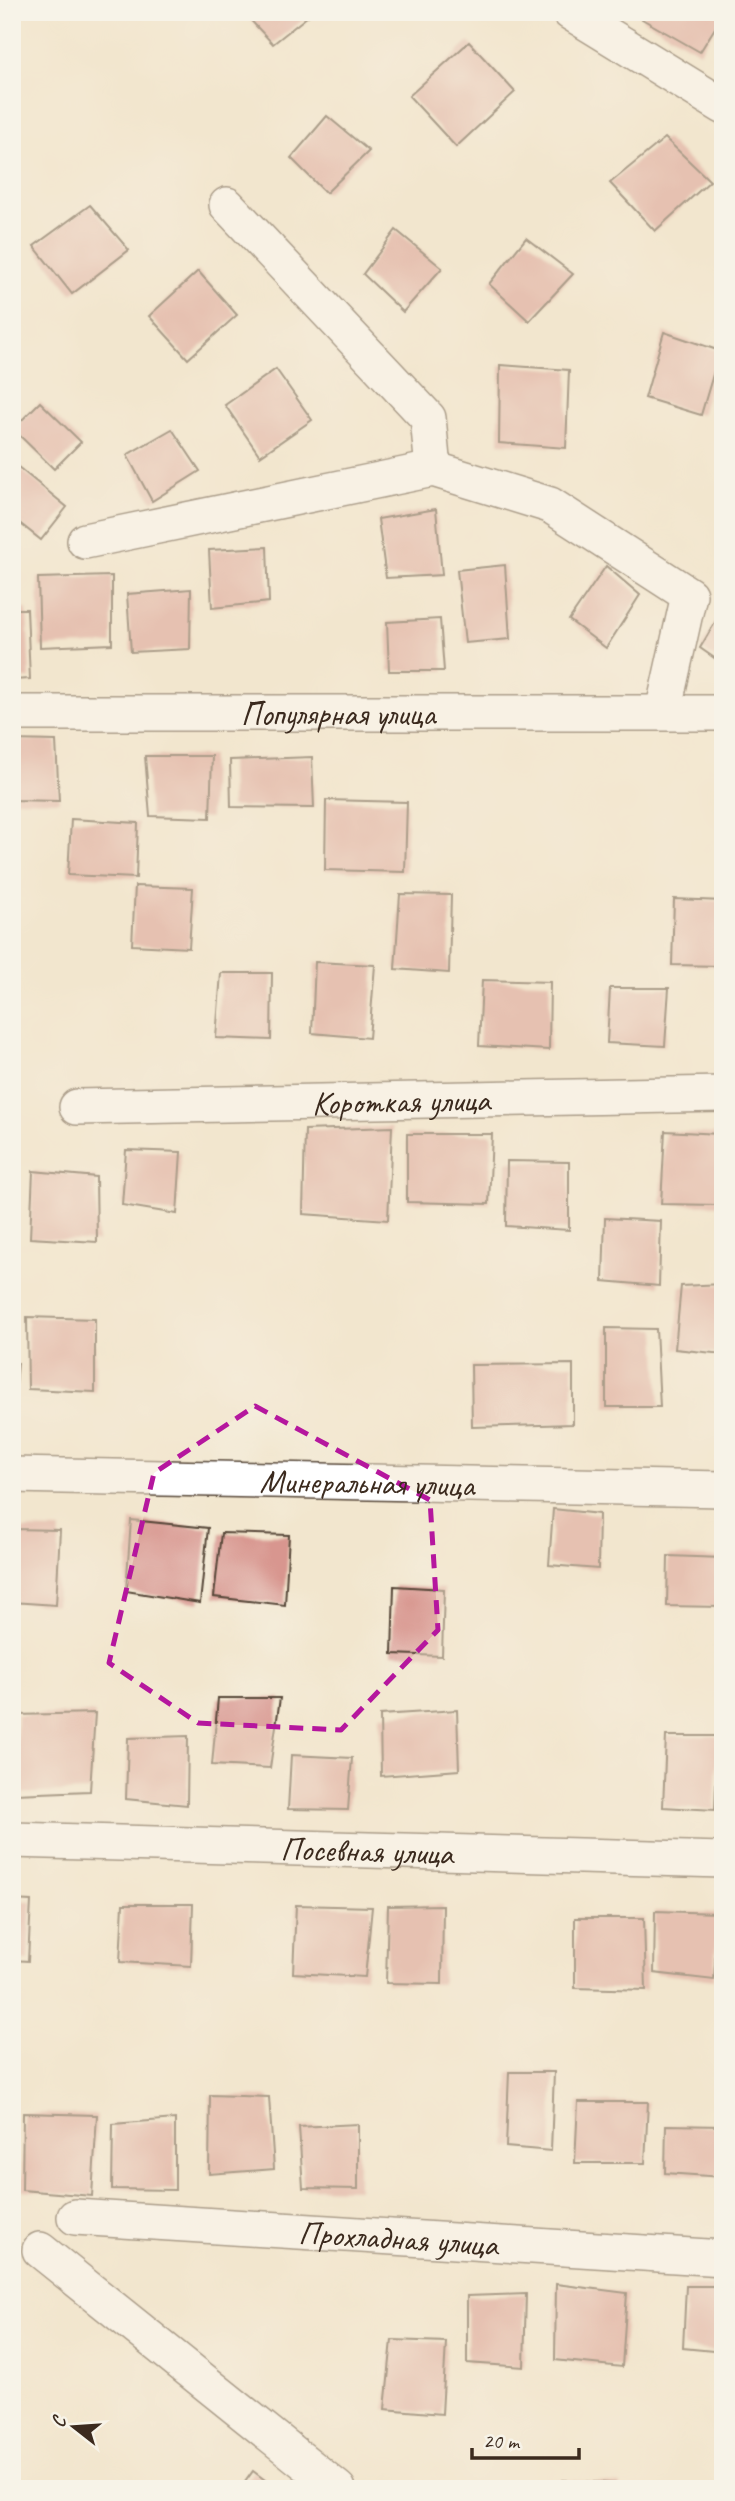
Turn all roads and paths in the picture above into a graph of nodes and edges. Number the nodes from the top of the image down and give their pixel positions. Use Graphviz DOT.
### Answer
graph roads {
  1 [pos="570,12"];
  2 [pos="723,106"];
  3 [pos="227,205"];
  4 [pos="433,469"];
  5 [pos="85,541"];
  6 [pos="663,712"];
  7 [pos="12,713"];
  8 [pos="723,713"];
  9 [pos="723,1094"];
  10 [pos="77,1107"];
  11 [pos="12,1475"];
  12 [pos="723,1489"];
  13 [pos="12,1840"];
  14 [pos="723,1860"];
  15 [pos="75,2217"];
  16 [pos="40,2250"];
  17 [pos="723,2258"];
  18 [pos="338,2489"];
  1 -- 2 [label="street"];
  3 -- 4 [label="street"];
  4 -- 5 [label="street"];
  4 -- 6 [label="street"];
  6 -- 7 [label="street, Популярная улица"];
  6 -- 8 [label="street, Популярная улица"];
  9 -- 10 [label="street, Короткая улица"];
  11 -- 12 [label="street, Минеральная улица"];
  13 -- 14 [label="street, Посевная улица"];
  15 -- 17 [label="street, Прохладная улица"];
  16 -- 18 [label="street"];
}
